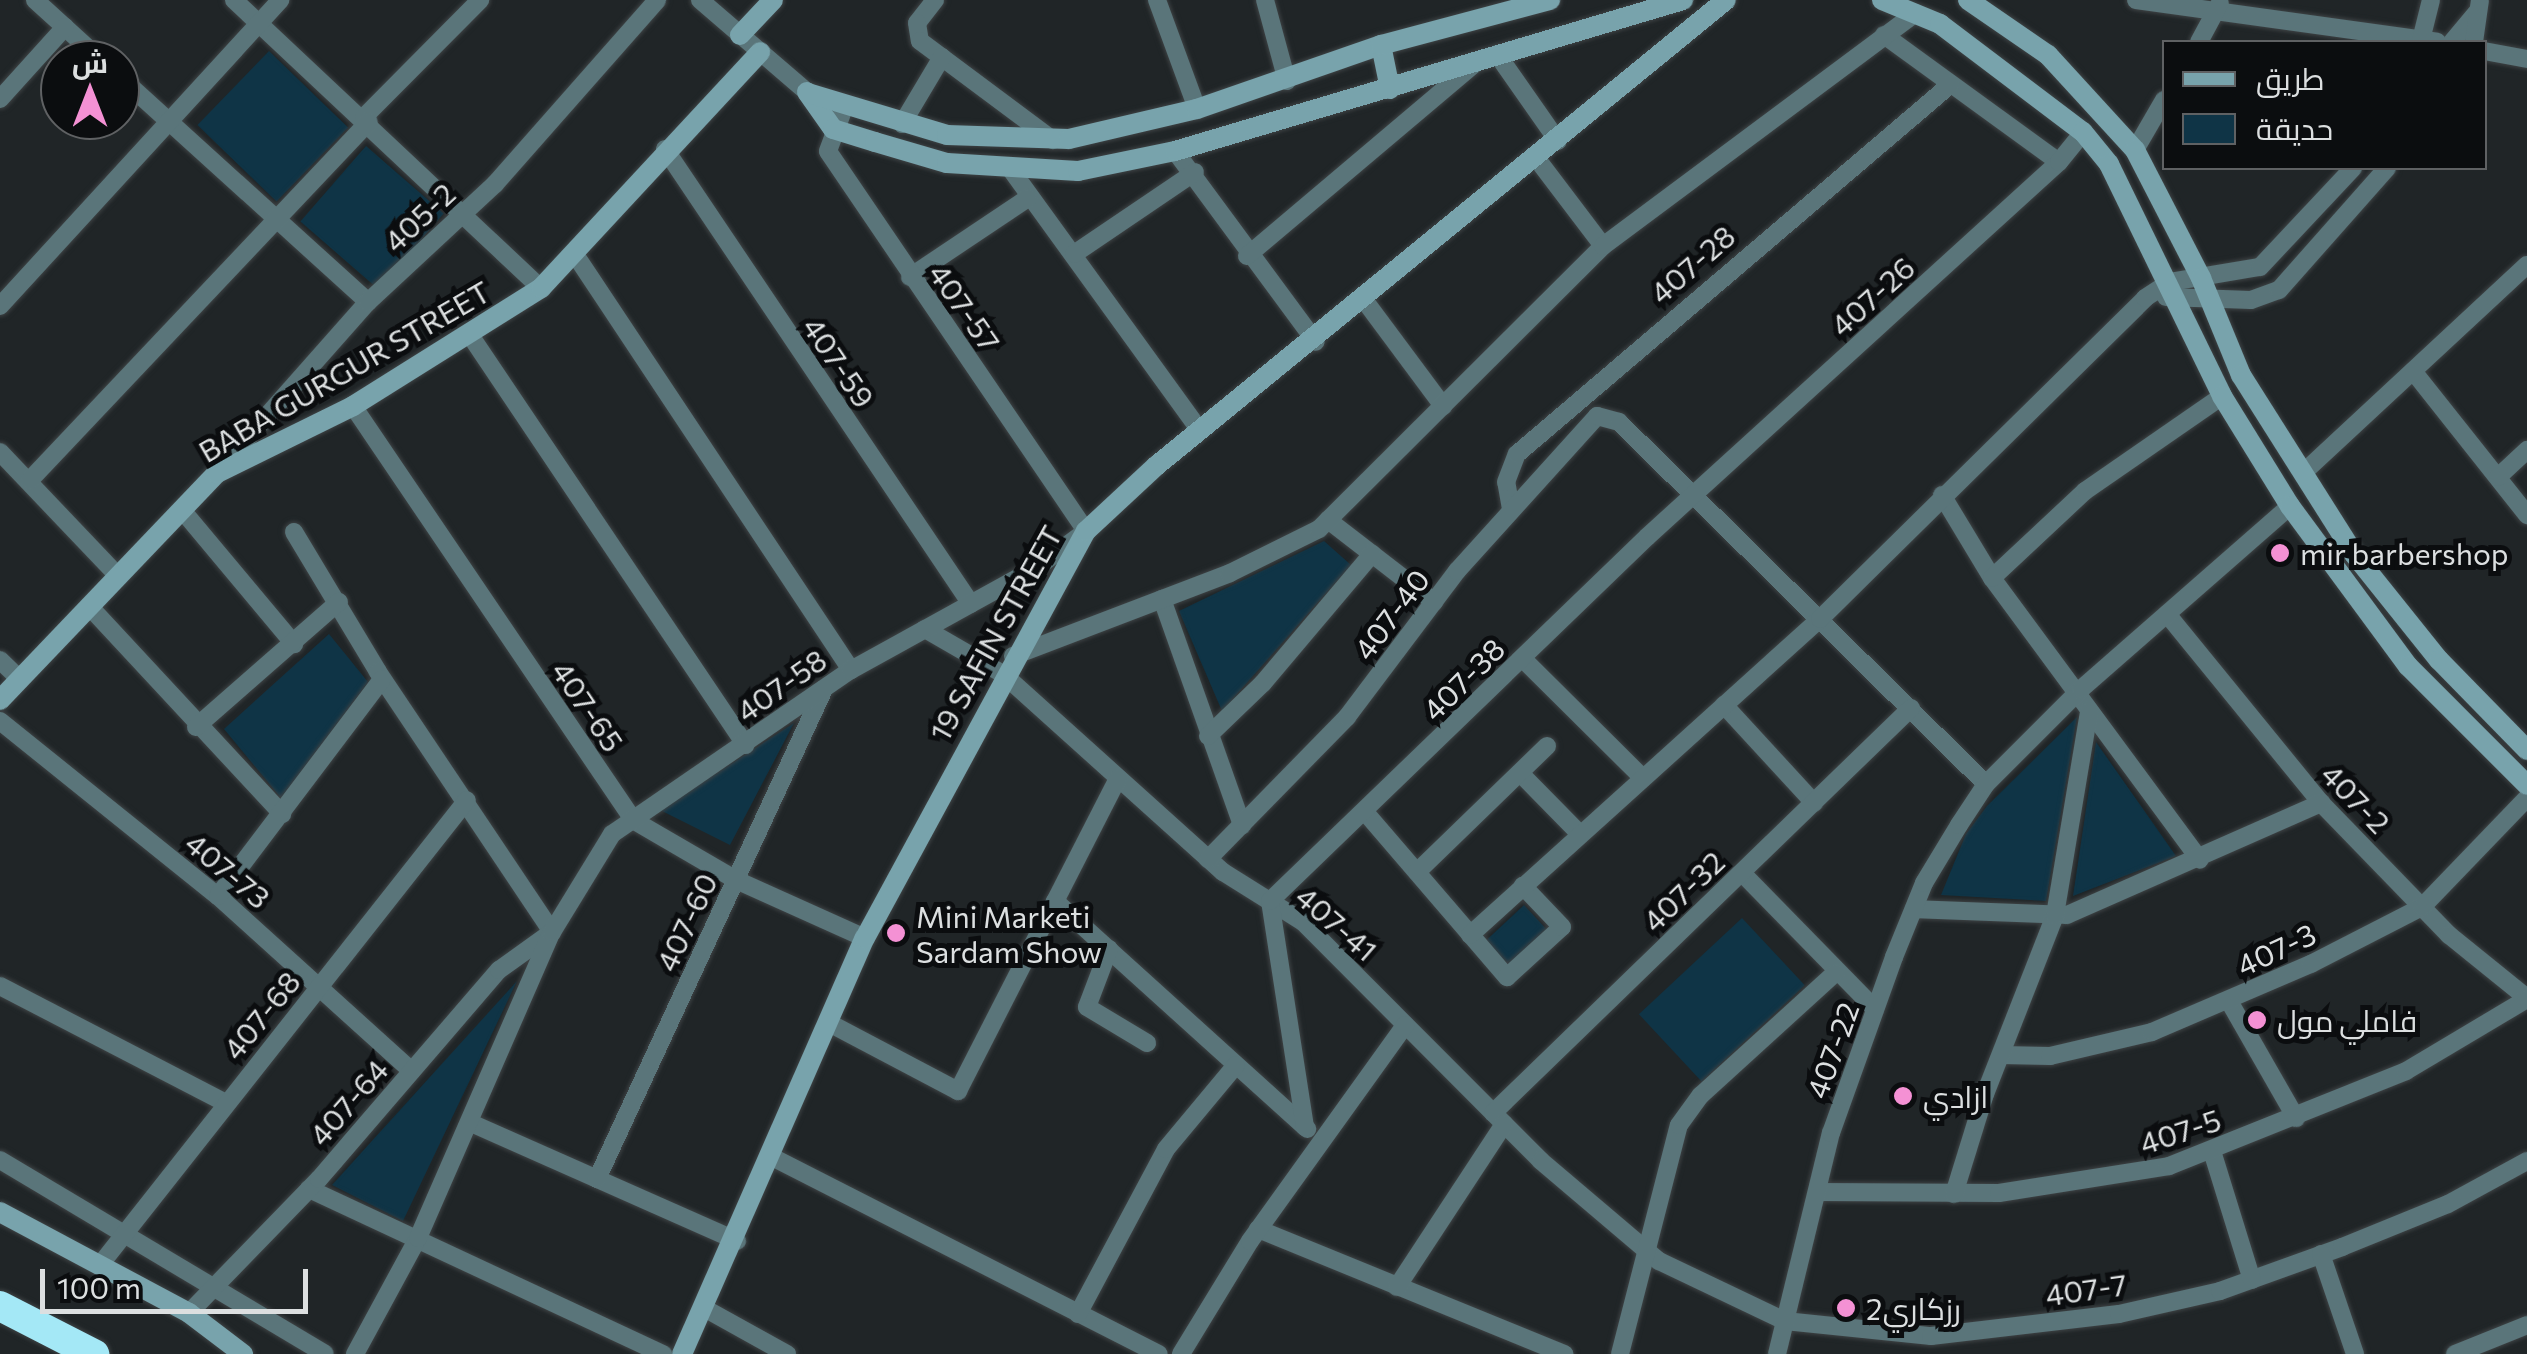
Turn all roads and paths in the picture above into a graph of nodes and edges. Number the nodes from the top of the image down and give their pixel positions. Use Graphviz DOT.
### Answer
graph roads {
  1 [pos="36,0"];
  2 [pos="234,0"];
  3 [pos="280,0"];
  4 [pos="480,0"];
  5 [pos="657,0"];
  6 [pos="700,0"];
  7 [pos="773,0"];
  8 [pos="935,0"];
  9 [pos="1157,0"];
  10 [pos="1265,0"];
  11 [pos="1548,0"];
  12 [pos="1683,0"];
  13 [pos="1726,0"];
  14 [pos="1882,0"];
  15 [pos="1968,0"];
  16 [pos="2136,0"];
  17 [pos="2431,0"];
  18 [pos="2220,5"];
  19 [pos="2479,6"];
  20 [pos="1916,12"];
  21 [pos="259,22"];
  22 [pos="65,26"];
  23 [pos="1884,34"];
  24 [pos="740,35"];
  25 [pos="80,40"];
  26 [pos="2200,40"];
  27 [pos="2423,40"];
  28 [pos="2429,40"];
  29 [pos="2454,40"];
  30 [pos="2474,40"];
  31 [pos="1381,45"];
  32 [pos="2487,51"];
  33 [pos="760,52"];
  34 [pos="942,57"];
  35 [pos="1488,58"];
  36 [pos="2527,58"];
  37 [pos="1287,81"];
  38 [pos="1952,84"];
  39 [pos="1390,89"];
  40 [pos="806,92"];
  41 [pos="140,95"];
  42 [pos="0,100"];
  43 [pos="2162,103"];
  44 [pos="844,108"];
  45 [pos="1198,108"];
  46 [pos="367,120"];
  47 [pos="171,122"];
  48 [pos="902,124"];
  49 [pos="833,130"];
  50 [pos="2083,132"];
  51 [pos="1054,140"];
  52 [pos="1558,141"];
  53 [pos="665,149"];
  54 [pos="2135,150"];
  55 [pos="1174,151"];
  56 [pos="1537,158"];
  57 [pos="2059,162"];
  58 [pos="2351,170"];
  59 [pos="2385,170"];
  60 [pos="1012,171"];
  61 [pos="1195,172"];
  62 [pos="1028,198"];
  63 [pos="464,212"];
  64 [pos="277,217"];
  65 [pos="1603,246"];
  66 [pos="1074,254"];
  67 [pos="576,256"];
  68 [pos="1247,256"];
  69 [pos="2527,265"];
  70 [pos="910,276"];
  71 [pos="2201,278"];
  72 [pos="541,288"];
  73 [pos="2173,290"];
  74 [pos="1365,300"];
  75 [pos="368,302"];
  76 [pos="2210,302"];
  77 [pos="0,306"];
  78 [pos="470,335"];
  79 [pos="1316,342"];
  80 [pos="2414,371"];
  81 [pos="2222,396"];
  82 [pos="353,406"];
  83 [pos="1442,406"];
  84 [pos="1200,431"];
  85 [pos="2527,450"];
  86 [pos="0,452"];
  87 [pos="2304,472"];
  88 [pos="217,473"];
  89 [pos="2498,478"];
  90 [pos="30,480"];
  91 [pos="1694,495"];
  92 [pos="1942,495"];
  93 [pos="2290,506"];
  94 [pos="1511,509"];
  95 [pos="182,510"];
  96 [pos="2527,515"];
  97 [pos="1328,520"];
  98 [pos="1086,531"];
  99 [pos="294,532"];
  100 [pos="1372,554"];
  101 [pos="118,576"];
  102 [pos="1992,578"];
  103 [pos="1162,599"];
  104 [pos="339,602"];
  105 [pos="1434,602"];
  106 [pos="971,604"];
  107 [pos="89,606"];
  108 [pos="2167,614"];
  109 [pos="1820,619"];
  110 [pos="926,629"];
  111 [pos="294,644"];
  112 [pos="1523,659"];
  113 [pos="0,660"];
  114 [pos="1008,666"];
  115 [pos="851,670"];
  116 [pos="20,679"];
  117 [pos="382,679"];
  118 [pos="824,688"];
  119 [pos="2076,694"];
  120 [pos="0,700"];
  121 [pos="1724,705"];
  122 [pos="1911,708"];
  123 [pos="2089,711"];
  124 [pos="0,721"];
  125 [pos="196,727"];
  126 [pos="1208,736"];
  127 [pos="745,745"];
  128 [pos="1546,746"];
  129 [pos="2527,750"];
  130 [pos="1520,772"];
  131 [pos="1642,777"];
  132 [pos="1118,779"];
  133 [pos="1986,784"];
  134 [pos="2527,785"];
  135 [pos="2527,798"];
  136 [pos="467,800"];
  137 [pos="1814,802"];
  138 [pos="2322,803"];
  139 [pos="1365,812"];
  140 [pos="282,814"];
  141 [pos="633,820"];
  142 [pos="1242,824"];
  143 [pos="1580,834"];
  144 [pos="1208,859"];
  145 [pos="2200,860"];
  146 [pos="1417,872"];
  147 [pos="1742,873"];
  148 [pos="736,880"];
  149 [pos="1523,886"];
  150 [pos="218,896"];
  151 [pos="1055,901"];
  152 [pos="1270,901"];
  153 [pos="2422,907"];
  154 [pos="1914,909"];
  155 [pos="2055,915"];
  156 [pos="552,932"];
  157 [pos="1470,935"];
  158 [pos="865,938"];
  159 [pos="1108,950"];
  160 [pos="1835,973"];
  161 [pos="0,986"];
  162 [pos="319,987"];
  163 [pos="2527,998"];
  164 [pos="2229,1002"];
  165 [pos="1876,1008"];
  166 [pos="829,1023"];
  167 [pos="1405,1025"];
  168 [pos="1147,1043"];
  169 [pos="2000,1055"];
  170 [pos="1236,1065"];
  171 [pos="412,1071"];
  172 [pos="226,1104"];
  173 [pos="1499,1118"];
  174 [pos="2296,1118"];
  175 [pos="471,1123"];
  176 [pos="1304,1128"];
  177 [pos="1320,1142"];
  178 [pos="2212,1151"];
  179 [pos="772,1157"];
  180 [pos="0,1160"];
  181 [pos="2527,1162"];
  182 [pos="597,1178"];
  183 [pos="308,1189"];
  184 [pos="1817,1192"];
  185 [pos="1954,1194"];
  186 [pos="0,1212"];
  187 [pos="125,1229"];
  188 [pos="1258,1229"];
  189 [pos="418,1238"];
  190 [pos="737,1241"];
  191 [pos="1644,1248"];
  192 [pos="2322,1254"];
  193 [pos="100,1264"];
  194 [pos="2252,1280"];
  195 [pos="213,1285"];
  196 [pos="1397,1288"];
  197 [pos="0,1306"];
  198 [pos="704,1308"];
  199 [pos="189,1313"];
  200 [pos="1078,1314"];
  201 [pos="1785,1321"];
  202 [pos="2527,1325"];
  203 [pos="1919,1335"];
  204 [pos="94,1354"];
  205 [pos="243,1354"];
  206 [pos="325,1354"];
  207 [pos="356,1354"];
  208 [pos="663,1354"];
  209 [pos="682,1354"];
  210 [pos="787,1354"];
  211 [pos="1160,1354"];
  212 [pos="1181,1354"];
  213 [pos="1564,1354"];
  214 [pos="1620,1354"];
  215 [pos="1777,1354"];
  216 [pos="1914,1354"];
  217 [pos="2355,1354"];
  218 [pos="2455,1354"];
  1 -- 22 [label="street"];
  2 -- 21 [label="street"];
  3 -- 21 [label="street"];
  4 -- 46 [label="street"];
  5 -- 63 [label="street, 405-2"];
  6 -- 24 [label="street"];
  7 -- 24 [label="street"];
  8 -- 34 [label="street"];
  9 -- 45 [label="street"];
  10 -- 37 [label="street"];
  11 -- 31 [label="street"];
  12 -- 35 [label="street"];
  13 -- 52 [label="street, 19 SAFIN STREET"];
  14 -- 20 [label="street"];
  15 -- 54 [label="street"];
  16 -- 18 [label="street"];
  17 -- 28 [label="street"];
  18 -- 26 [label="street"];
  18 -- 27 [label="street"];
  19 -- 29 [label="street"];
  19 -- 30 [label="street"];
  20 -- 23 [label="street"];
  20 -- 50 [label="street"];
  21 -- 46 [label="street"];
  21 -- 47 [label="street"];
  22 -- 25 [label="street"];
  22 -- 42 [label="street"];
  23 -- 38 [label="street"];
  23 -- 65 [label="street"];
  24 -- 33 [label="street"];
  31 -- 37 [label="street"];
  31 -- 39 [label="street"];
  32 -- 36 [label="street"];
  33 -- 40 [label="street"];
  33 -- 53 [label="street, BABA GURGUR STREET"];
  34 -- 48 [label="street"];
  34 -- 51 [label="street"];
  35 -- 39 [label="street"];
  35 -- 52 [label="street"];
  35 -- 68 [label="street"];
  37 -- 45 [label="street"];
  38 -- 57 [label="street"];
  38 -- 94 [label="street, 407-28"];
  39 -- 55 [label="street"];
  40 -- 44 [label="street"];
  40 -- 49 [label="street"];
  41 -- 47 [label="street"];
  43 -- 54 [label="street"];
  44 -- 48 [label="street"];
  44 -- 49 [label="street"];
  45 -- 51 [label="street"];
  46 -- 63 [label="street"];
  46 -- 64 [label="street"];
  47 -- 64 [label="street"];
  47 -- 77 [label="street"];
  48 -- 51 [label="street"];
  49 -- 60 [label="street"];
  49 -- 70 [label="street, 407-57"];
  50 -- 57 [label="street, 407-26"];
  50 -- 73 [label="street"];
  52 -- 56 [label="street, 19 SAFIN STREET"];
  53 -- 67 [label="street, BABA GURGUR STREET"];
  53 -- 106 [label="street, 407-59"];
  54 -- 71 [label="street"];
  55 -- 60 [label="street"];
  55 -- 61 [label="street"];
  56 -- 65 [label="street"];
  56 -- 74 [label="street, 19 SAFIN STREET"];
  57 -- 91 [label="street, 407-26"];
  58 -- 71 [label="street"];
  59 -- 76 [label="street"];
  60 -- 62 [label="street"];
  61 -- 66 [label="street"];
  61 -- 68 [label="street"];
  62 -- 66 [label="street"];
  62 -- 70 [label="street"];
  63 -- 72 [label="street"];
  63 -- 75 [label="street, 405-2"];
  64 -- 75 [label="street"];
  64 -- 90 [label="street"];
  65 -- 83 [label="street"];
  66 -- 84 [label="street"];
  67 -- 72 [label="street, BABA GURGUR STREET"];
  67 -- 115 [label="street"];
  68 -- 79 [label="street"];
  69 -- 80 [label="street"];
  70 -- 98 [label="street, 407-57"];
  71 -- 73 [label="street"];
  71 -- 76 [label="street"];
  72 -- 78 [label="street, BABA GURGUR STREET"];
  73 -- 76 [label="street"];
  73 -- 81 [label="street"];
  73 -- 92 [label="street"];
  74 -- 79 [label="street, 19 SAFIN STREET"];
  74 -- 83 [label="street"];
  75 -- 88 [label="street, 405-2"];
  76 -- 87 [label="street"];
  78 -- 82 [label="street, BABA GURGUR STREET"];
  78 -- 127 [label="street"];
  79 -- 84 [label="street, 19 SAFIN STREET"];
  80 -- 87 [label="street"];
  80 -- 89 [label="street"];
  81 -- 93 [label="street"];
  81 -- 102 [label="street"];
  82 -- 88 [label="street, BABA GURGUR STREET"];
  82 -- 141 [label="street, 407-65"];
  83 -- 97 [label="street"];
  84 -- 98 [label="street, 19 SAFIN STREET"];
  85 -- 89 [label="street"];
  86 -- 90 [label="street"];
  87 -- 129 [label="street"];
  88 -- 95 [label="street, BABA GURGUR STREET"];
  89 -- 96 [label="street"];
  90 -- 101 [label="street"];
  91 -- 94 [label="street, 407-40"];
  91 -- 109 [label="street"];
  91 -- 112 [label="street, 407-38"];
  92 -- 102 [label="street"];
  92 -- 109 [label="street"];
  93 -- 108 [label="street, 407-22"];
  93 -- 134 [label="street"];
  94 -- 105 [label="street, 407-40"];
  95 -- 101 [label="street, BABA GURGUR STREET"];
  95 -- 111 [label="street"];
  97 -- 100 [label="street"];
  97 -- 103 [label="street"];
  98 -- 106 [label="street, 407-58"];
  98 -- 114 [label="street, 19 SAFIN STREET"];
  99 -- 104 [label="street"];
  100 -- 105 [label="street"];
  100 -- 126 [label="street"];
  101 -- 107 [label="street, BABA GURGUR STREET"];
  102 -- 119 [label="street"];
  103 -- 114 [label="street"];
  103 -- 126 [label="street"];
  104 -- 111 [label="street"];
  104 -- 117 [label="street"];
  105 -- 142 [label="street, 407-40"];
  106 -- 110 [label="street, 407-58"];
  107 -- 116 [label="street, BABA GURGUR STREET"];
  107 -- 125 [label="street"];
  108 -- 119 [label="street, 407-22"];
  108 -- 138 [label="street, 407-2"];
  109 -- 121 [label="street"];
  109 -- 122 [label="street"];
  110 -- 114 [label="street, 407-41"];
  110 -- 115 [label="street, 407-58"];
  111 -- 125 [label="street"];
  112 -- 131 [label="street"];
  112 -- 139 [label="street, 407-38"];
  113 -- 116 [label="street"];
  114 -- 132 [label="street, 407-41"];
  114 -- 158 [label="street, 19 SAFIN STREET"];
  115 -- 118 [label="street, 407-58"];
  116 -- 120 [label="street, BABA GURGUR STREET"];
  117 -- 136 [label="street"];
  117 -- 140 [label="street"];
  118 -- 127 [label="street, 407-58"];
  118 -- 148 [label="street, 407-60"];
  119 -- 123 [label="street"];
  119 -- 133 [label="street, 407-22"];
  121 -- 131 [label="street"];
  121 -- 137 [label="street"];
  122 -- 133 [label="street"];
  122 -- 137 [label="street, 407-32"];
  123 -- 145 [label="street"];
  123 -- 155 [label="street"];
  124 -- 150 [label="street, 407-73"];
  125 -- 140 [label="street"];
  126 -- 142 [label="street"];
  127 -- 141 [label="street, 407-58"];
  128 -- 130 [label="street"];
  130 -- 143 [label="street"];
  130 -- 146 [label="street"];
  131 -- 143 [label="street"];
  132 -- 144 [label="street, 407-41"];
  132 -- 151 [label="street"];
  133 -- 154 [label="street, 407-22"];
  135 -- 153 [label="street, 407-3"];
  136 -- 156 [label="street"];
  136 -- 162 [label="street, 407-68"];
  137 -- 147 [label="street, 407-32"];
  138 -- 145 [label="street"];
  138 -- 153 [label="street, 407-2"];
  139 -- 146 [label="street"];
  139 -- 152 [label="street, 407-38"];
  140 -- 150 [label="street"];
  141 -- 148 [label="street, 407-65"];
  141 -- 156 [label="street, 407-58"];
  142 -- 144 [label="street, 407-40"];
  143 -- 149 [label="street"];
  144 -- 152 [label="street, 407-41"];
  145 -- 155 [label="street"];
  146 -- 157 [label="street"];
  147 -- 160 [label="street"];
  147 -- 173 [label="street, 407-32"];
  148 -- 158 [label="street, 407-65"];
  148 -- 182 [label="street, 407-60"];
  149 -- 157 [label="street"];
  149 -- 157 [label="street"];
  150 -- 162 [label="street, 407-73"];
  151 -- 159 [label="street"];
  151 -- 166 [label="street"];
  152 -- 167 [label="street, 407-41"];
  152 -- 176 [label="street"];
  153 -- 163 [label="street, 407-2"];
  153 -- 164 [label="street, 407-3"];
  154 -- 155 [label="street"];
  154 -- 165 [label="street, 407-22"];
  155 -- 169 [label="street"];
  156 -- 171 [label="street, 407-64"];
  156 -- 175 [label="street"];
  158 -- 166 [label="street, 19 SAFIN STREET"];
  159 -- 168 [label="street"];
  159 -- 170 [label="street"];
  160 -- 165 [label="street"];
  160 -- 191 [label="street"];
  161 -- 172 [label="street"];
  162 -- 171 [label="street, 407-73"];
  162 -- 172 [label="street, 407-68"];
  163 -- 174 [label="street, 407-5"];
  164 -- 169 [label="street, 407-3"];
  164 -- 174 [label="street"];
  165 -- 184 [label="street, 407-22"];
  166 -- 179 [label="street, 19 SAFIN STREET"];
  167 -- 173 [label="street, 407-41"];
  167 -- 177 [label="street"];
  169 -- 185 [label="street"];
  170 -- 176 [label="street"];
  170 -- 200 [label="street"];
  171 -- 183 [label="street, 407-64"];
  172 -- 187 [label="street, 407-68"];
  173 -- 191 [label="street, 407-41"];
  173 -- 196 [label="street, 407-32"];
  174 -- 178 [label="street, 407-5"];
  175 -- 182 [label="street"];
  175 -- 189 [label="street"];
  176 -- 177 [label="street"];
  177 -- 188 [label="street"];
  178 -- 185 [label="street, 407-5"];
  178 -- 194 [label="street"];
  179 -- 190 [label="street, 19 SAFIN STREET"];
  179 -- 200 [label="street"];
  180 -- 187 [label="street"];
  181 -- 192 [label="street, 407-7"];
  182 -- 190 [label="street"];
  183 -- 189 [label="street"];
  183 -- 195 [label="street, 407-64"];
  184 -- 185 [label="street, 407-5"];
  184 -- 201 [label="street, 407-22"];
  186 -- 193 [label="street"];
  187 -- 193 [label="street, 407-68"];
  187 -- 195 [label="street"];
  188 -- 196 [label="street"];
  188 -- 212 [label="street"];
  189 -- 207 [label="street"];
  189 -- 208 [label="street"];
  190 -- 198 [label="street, 19 SAFIN STREET"];
  191 -- 201 [label="street, 407-7"];
  191 -- 214 [label="street"];
  192 -- 194 [label="street, 407-7"];
  192 -- 217 [label="street"];
  193 -- 199 [label="street"];
  194 -- 203 [label="street, 407-7"];
  195 -- 199 [label="street, 407-64"];
  195 -- 206 [label="street"];
  196 -- 213 [label="street"];
  197 -- 204 [label="highway"];
  198 -- 209 [label="street, 19 SAFIN STREET"];
  198 -- 210 [label="street"];
  199 -- 205 [label="street"];
  200 -- 211 [label="street"];
  201 -- 203 [label="street, 407-7"];
  201 -- 215 [label="street, 407-22"];
  202 -- 218 [label="street"];
  203 -- 216 [label="street"];
}
